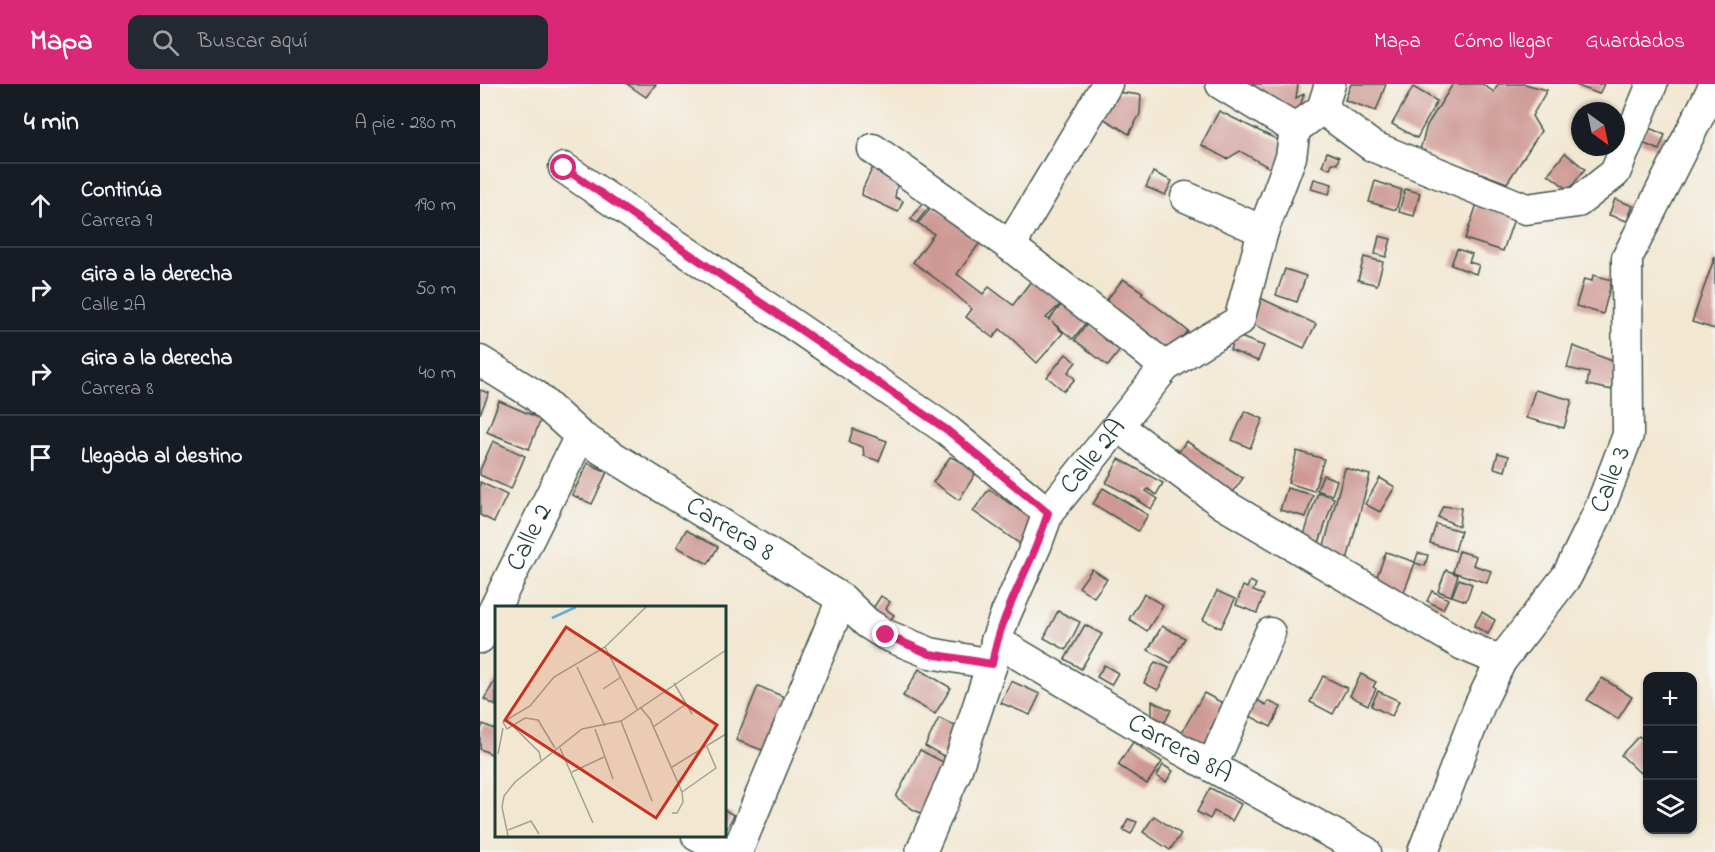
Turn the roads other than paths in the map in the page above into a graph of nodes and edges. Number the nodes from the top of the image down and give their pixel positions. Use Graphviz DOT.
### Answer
graph roads {
  1 [pos="1107,84"];
  2 [pos="1221,84"];
  3 [pos="1652,84"];
  4 [pos="1715,84"];
  5 [pos="1326,97"];
  6 [pos="1295,129"];
  7 [pos="873,148"];
  8 [pos="564,168"];
  9 [pos="1186,197"];
  10 [pos="1263,231"];
  11 [pos="1010,246"];
  12 [pos="480,361"];
  13 [pos="1165,367"];
  14 [pos="1118,426"];
  15 [pos="580,436"];
  16 [pos="1048,513"];
  17 [pos="842,599"];
  18 [pos="496,606"];
  19 [pos="495,608"];
  20 [pos="1270,633"];
  21 [pos="480,638"];
  22 [pos="994,652"];
  23 [pos="1501,662"];
  24 [pos="1212,766"];
  25 [pos="699,837"];
  26 [pos="730,852"];
  27 [pos="737,852"];
  28 [pos="921,852"];
  29 [pos="1366,852"];
  30 [pos="1423,852"];
  1 -- 11 [label="street"];
  2 -- 6 [label="street"];
  3 -- 5 [label="street"];
  4 -- 23 [label="street, Calle 3"];
  5 -- 6 [label="street"];
  6 -- 10 [label="street, Calle 2A"];
  7 -- 11 [label="street"];
  8 -- 16 [label="street"];
  9 -- 10 [label="street"];
  10 -- 13 [label="street, Calle 2A"];
  11 -- 13 [label="street"];
  12 -- 15 [label="street, Carrera 8"];
  13 -- 14 [label="street, Calle 2A"];
  14 -- 16 [label="street, Calle 2A"];
  14 -- 23 [label="street"];
  15 -- 17 [label="street, Carrera 8"];
  15 -- 18 [label="street, Calle 2"];
  16 -- 22 [label="street, Calle 2A"];
  17 -- 22 [label="street, Carrera 8"];
  17 -- 27 [label="street"];
  19 -- 21 [label="street, Calle 2"];
  20 -- 24 [label="street"];
  22 -- 24 [label="street, Carrera 8A"];
  22 -- 28 [label="street, Calle 2A"];
  23 -- 30 [label="street, Calle 3"];
  24 -- 29 [label="street, Carrera 8A"];
  25 -- 26 [label="street"];
}
